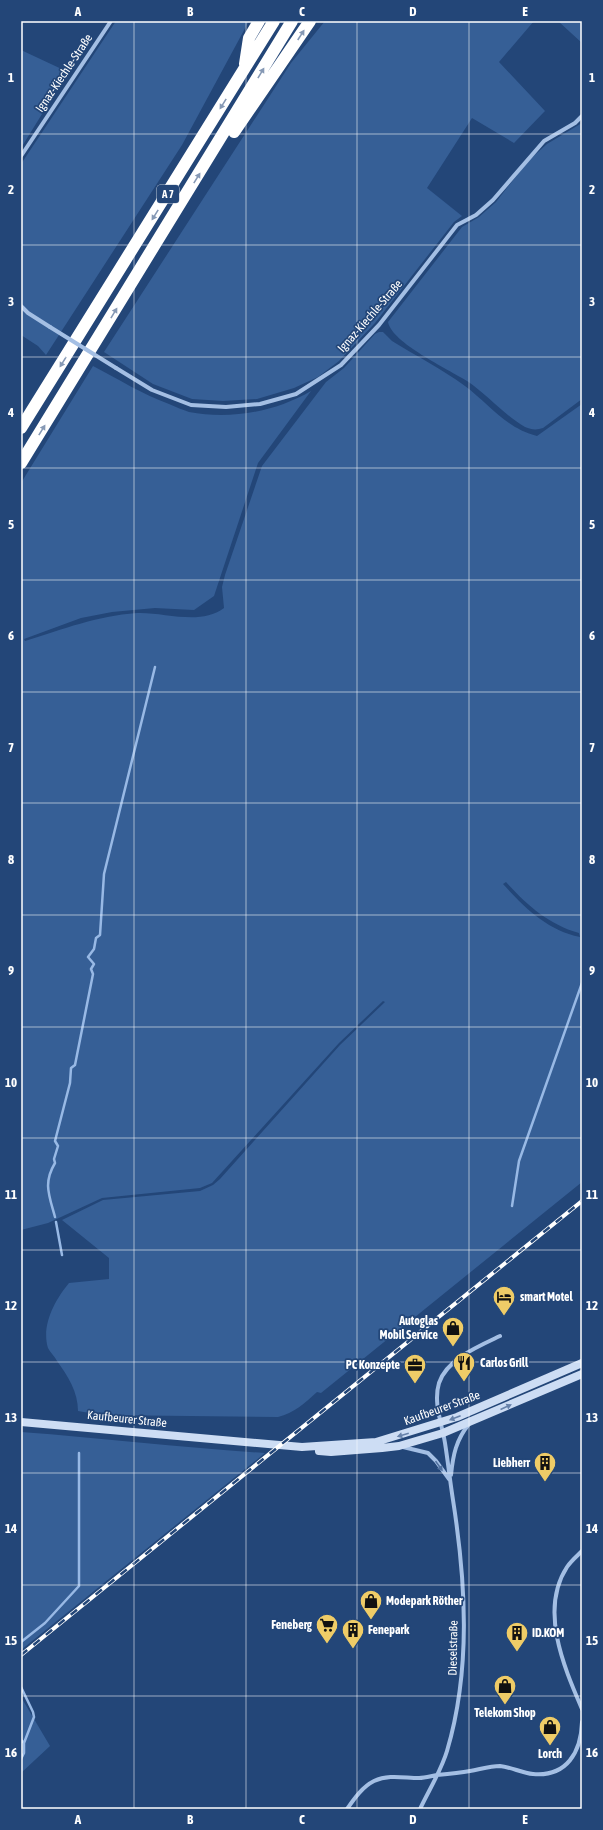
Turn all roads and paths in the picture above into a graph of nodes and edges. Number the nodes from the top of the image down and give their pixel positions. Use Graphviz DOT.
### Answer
graph roads {
  1 [pos="111,21"];
  2 [pos="259,21"];
  3 [pos="274,21"];
  4 [pos="292,21"];
  5 [pos="310,21"];
  6 [pos="244,71"];
  7 [pos="582,116"];
  8 [pos="212,154"];
  9 [pos="21,156"];
  10 [pos="21,306"];
  11 [pos="21,428"];
  12 [pos="21,463"];
  13 [pos="500,1336"];
  14 [pos="582,1363"];
  15 [pos="582,1374"];
  16 [pos="21,1422"];
  17 [pos="471,1422"];
  18 [pos="440,1424"];
  19 [pos="443,1433"];
  20 [pos="400,1446"];
  21 [pos="302,1447"];
  22 [pos="450,1481"];
  23 [pos="582,1551"];
  24 [pos="582,1709"];
  25 [pos="582,1722"];
  26 [pos="436,1776"];
  27 [pos="347,1809"];
  28 [pos="420,1809"];
  1 -- 9 [label="street, Ignaz-Kiechle-Straße"];
  2 -- 6 [label="highway, A 7"];
  3 -- 6 [label="highway, A 7"];
  8 -- 4 [label="highway, A 7, one-way"];
  8 -- 5 [label="highway, one-way"];
  6 -- 11 [label="highway, A 7, one-way"];
  7 -- 10 [label="street, Ignaz-Kiechle-Straße, bridge"];
  12 -- 8 [label="highway, A 7, one-way"];
  13 -- 18 [label="street, Dieselstraße"];
  14 -- 18 [label="main road, Kaufbeurer Straße, one-way"];
  17 -- 15 [label="main road, Kaufbeurer Straße, one-way"];
  16 -- 21 [label="main road, Kaufbeurer Straße"];
  17 -- 19 [label="main road, Kaufbeurer Straße"];
  17 -- 22 [label="street, Dieselstraße"];
  18 -- 19 [label="street, Dieselstraße"];
  18 -- 21 [label="main road, Kaufbeurer Straße, one-way"];
  19 -- 20 [label="main road, Kaufbeurer Straße"];
  19 -- 22 [label="street, Dieselstraße"];
  20 -- 21 [label="main road, Kaufbeurer Straße"];
  20 -- 22 [label="street, Dieselstraße, one-way"];
  22 -- 26 [label="street, Dieselstraße"];
  23 -- 24 [label="street"];
  25 -- 26 [label="street"];
  26 -- 27 [label="street"];
  26 -- 28 [label="street, Dieselstraße"];
}
